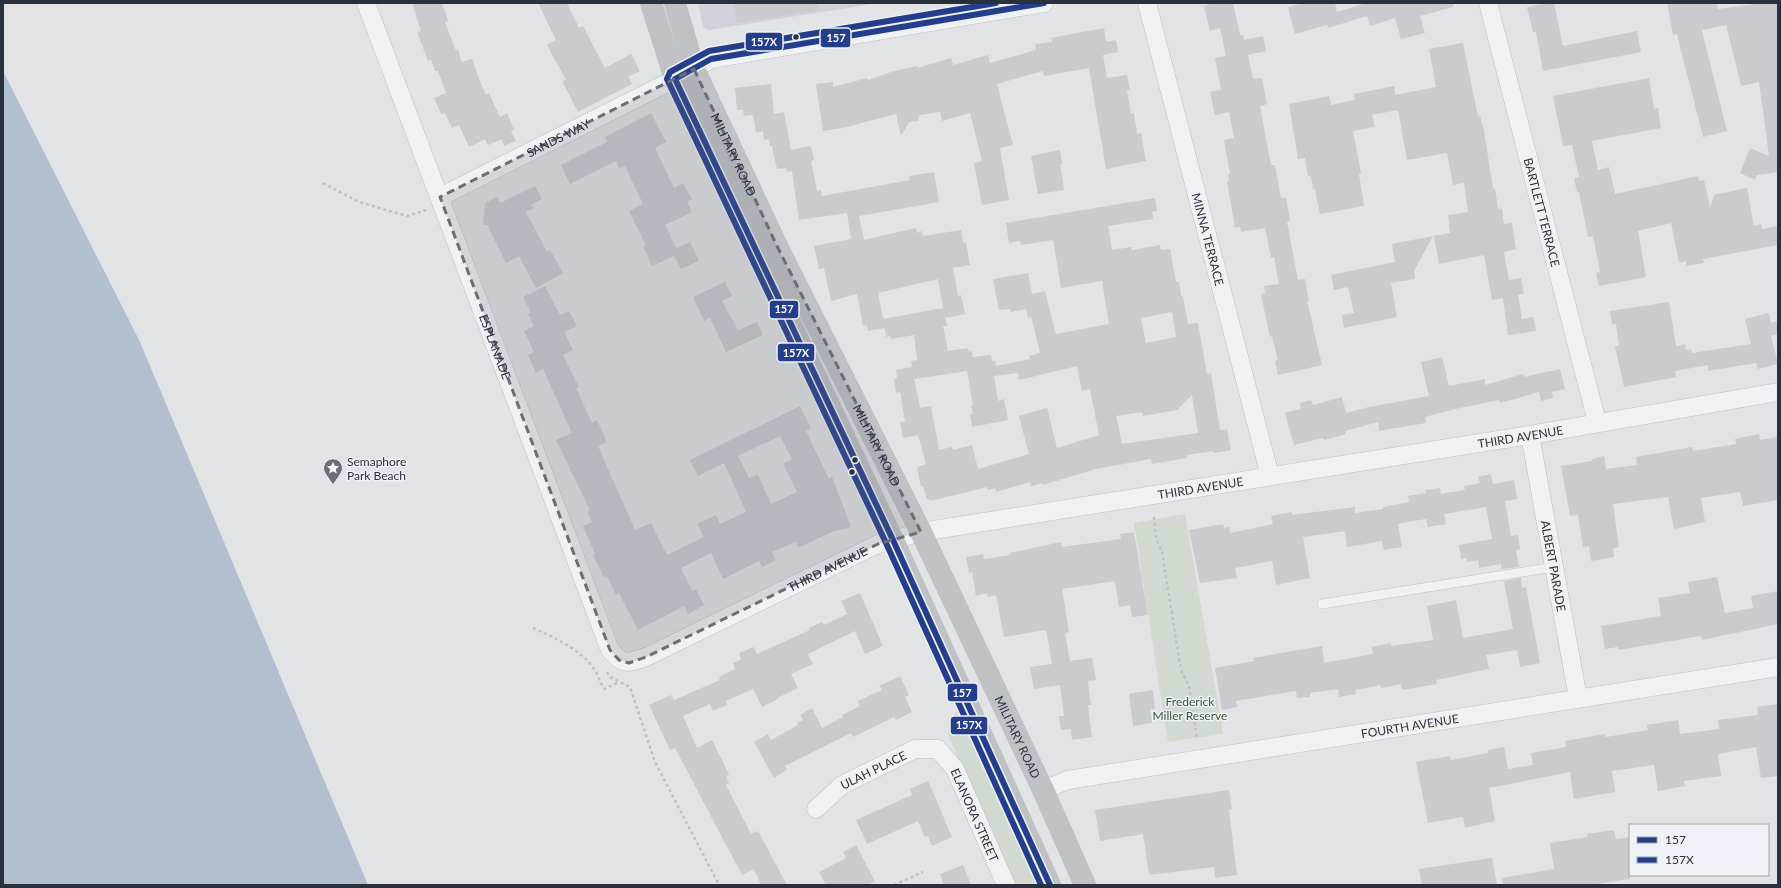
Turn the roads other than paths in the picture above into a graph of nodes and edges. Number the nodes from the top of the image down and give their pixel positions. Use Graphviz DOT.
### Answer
graph roads {
  1 [pos="366,3"];
  2 [pos="651,3"];
  3 [pos="675,3"];
  4 [pos="1044,3"];
  5 [pos="1147,3"];
  6 [pos="1488,3"];
  7 [pos="685,74"];
  8 [pos="440,197"];
  9 [pos="1778,392"];
  10 [pos="1596,422"];
  11 [pos="1530,435"];
  12 [pos="1270,476"];
  13 [pos="921,532"];
  14 [pos="893,540"];
  15 [pos="1554,567"];
  16 [pos="1322,604"];
  17 [pos="646,657"];
  18 [pos="1778,667"];
  19 [pos="1578,698"];
  20 [pos="938,749"];
  21 [pos="1043,790"];
  22 [pos="816,809"];
  23 [pos="1006,885"];
  24 [pos="1050,885"];
  25 [pos="1085,885"];
  1 -- 8 [label="street, ESPLANADE"];
  2 -- 7 [label="main road, MILITARY ROAD"];
  3 -- 7 [label="main road, MILITARY ROAD"];
  4 -- 7 [label="street, SANDS WAY"];
  5 -- 12 [label="street, MINNA TERRACE"];
  6 -- 10 [label="street, BARTLETT TERRACE"];
  7 -- 8 [label="street, SANDS WAY"];
  7 -- 13 [label="main road, MILITARY ROAD"];
  7 -- 14 [label="main road, MILITARY ROAD"];
  8 -- 17 [label="street, ESPLANADE"];
  9 -- 10 [label="street, THIRD AVENUE"];
  10 -- 11 [label="street, THIRD AVENUE"];
  11 -- 12 [label="street, THIRD AVENUE"];
  11 -- 15 [label="street, ALBERT PARADE"];
  12 -- 13 [label="street, THIRD AVENUE"];
  13 -- 14 [label="street, THIRD AVENUE"];
  13 -- 21 [label="main road, MILITARY ROAD"];
  14 -- 17 [label="street, THIRD AVENUE"];
  14 -- 24 [label="main road, MILITARY ROAD"];
  15 -- 16 [label="lane"];
  15 -- 19 [label="street, ALBERT PARADE"];
  18 -- 19 [label="street, FOURTH AVENUE"];
  19 -- 21 [label="street, FOURTH AVENUE"];
  20 -- 22 [label="street, ULAH PLACE"];
  20 -- 23 [label="street, ELANORA STREET"];
  21 -- 25 [label="main road, MILITARY ROAD"];
}
